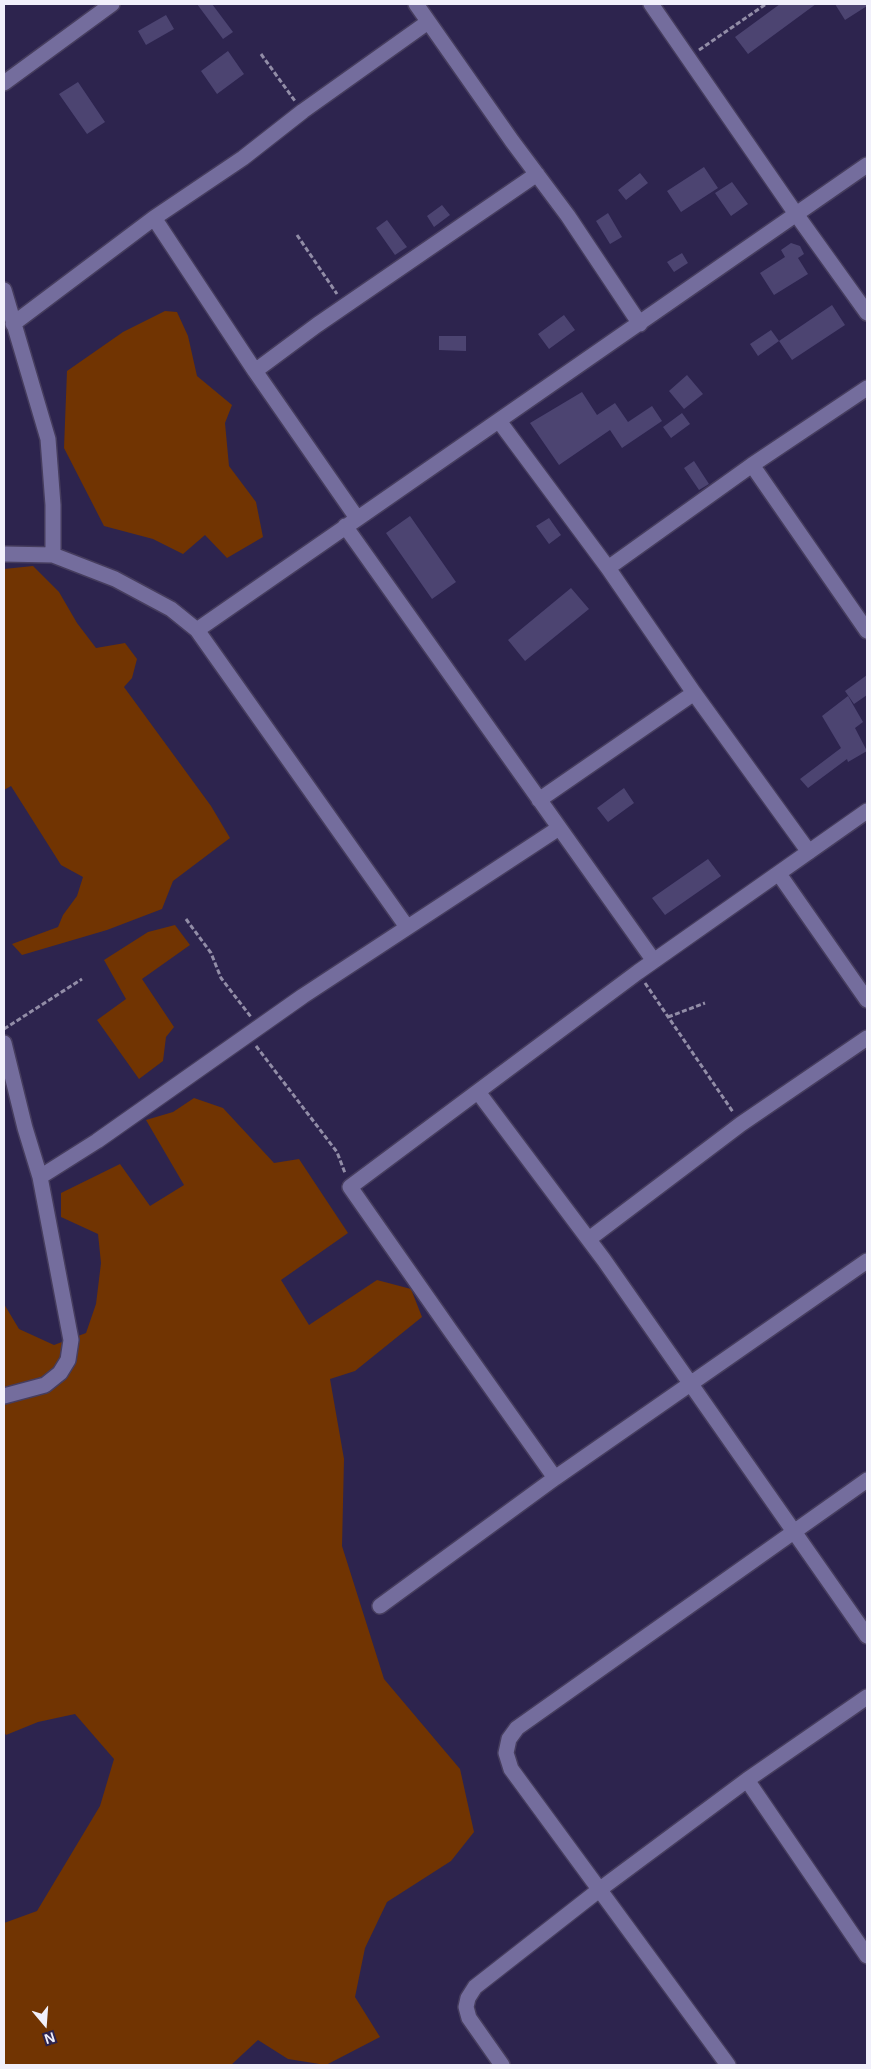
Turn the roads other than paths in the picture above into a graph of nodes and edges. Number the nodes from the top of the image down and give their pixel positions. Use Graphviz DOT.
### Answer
graph roads {
  1 [pos="112,4"];
  2 [pos="416,4"];
  3 [pos="651,4"];
  4 [pos="92,10"];
  5 [pos="428,22"];
  6 [pos="4,83"];
  7 [pos="867,165"];
  8 [pos="537,174"];
  9 [pos="796,214"];
  10 [pos="154,218"];
  11 [pos="4,290"];
  12 [pos="867,313"];
  13 [pos="13,324"];
  14 [pos="640,324"];
  15 [pos="255,371"];
  16 [pos="867,388"];
  17 [pos="499,421"];
  18 [pos="752,465"];
  19 [pos="351,522"];
  20 [pos="4,554"];
  21 [pos="53,555"];
  22 [pos="608,568"];
  23 [pos="197,630"];
  24 [pos="867,631"];
  25 [pos="694,693"];
  26 [pos="539,800"];
  27 [pos="867,811"];
  28 [pos="559,828"];
  29 [pos="809,852"];
  30 [pos="779,874"];
  31 [pos="407,927"];
  32 [pos="654,961"];
  33 [pos="867,1000"];
  34 [pos="867,1038"];
  35 [pos="4,1043"];
  36 [pos="478,1092"];
  37 [pos="40,1177"];
  38 [pos="589,1239"];
  39 [pos="867,1260"];
  40 [pos="691,1384"];
  41 [pos="4,1396"];
  42 [pos="555,1478"];
  43 [pos="867,1480"];
  44 [pos="795,1532"];
  45 [pos="380,1606"];
  46 [pos="867,1636"];
  47 [pos="867,1697"];
  48 [pos="747,1780"];
  49 [pos="600,1890"];
  50 [pos="867,1956"];
  51 [pos="502,2065"];
  52 [pos="728,2065"];
  1 -- 4 [label="street"];
  2 -- 5 [label="street"];
  3 -- 9 [label="street"];
  4 -- 6 [label="street"];
  5 -- 8 [label="street"];
  5 -- 10 [label="street"];
  7 -- 9 [label="street"];
  8 -- 14 [label="street"];
  8 -- 15 [label="street"];
  9 -- 12 [label="street"];
  9 -- 14 [label="street"];
  10 -- 13 [label="street"];
  10 -- 15 [label="street"];
  11 -- 13 [label="street"];
  13 -- 21 [label="street"];
  14 -- 17 [label="street"];
  15 -- 19 [label="street"];
  16 -- 18 [label="street"];
  17 -- 19 [label="street"];
  17 -- 22 [label="street"];
  18 -- 22 [label="street"];
  18 -- 24 [label="street"];
  19 -- 23 [label="street"];
  19 -- 26 [label="street"];
  20 -- 21 [label="street"];
  21 -- 23 [label="street"];
  22 -- 25 [label="street"];
  23 -- 31 [label="street"];
  25 -- 26 [label="street"];
  25 -- 29 [label="street"];
  26 -- 28 [label="street"];
  27 -- 29 [label="street"];
  28 -- 31 [label="street"];
  28 -- 32 [label="street"];
  29 -- 30 [label="street"];
  30 -- 32 [label="street"];
  30 -- 33 [label="street"];
  31 -- 37 [label="street"];
  32 -- 36 [label="street"];
  34 -- 38 [label="street"];
  35 -- 37 [label="street"];
  36 -- 38 [label="street"];
  36 -- 42 [label="street"];
  37 -- 41 [label="street"];
  38 -- 40 [label="street"];
  39 -- 40 [label="street"];
  40 -- 42 [label="street"];
  40 -- 44 [label="street"];
  42 -- 45 [label="street"];
  43 -- 44 [label="street"];
  44 -- 46 [label="street"];
  44 -- 49 [label="street"];
  47 -- 48 [label="street"];
  48 -- 49 [label="street"];
  48 -- 50 [label="street"];
  49 -- 51 [label="street"];
  49 -- 52 [label="street"];
}
